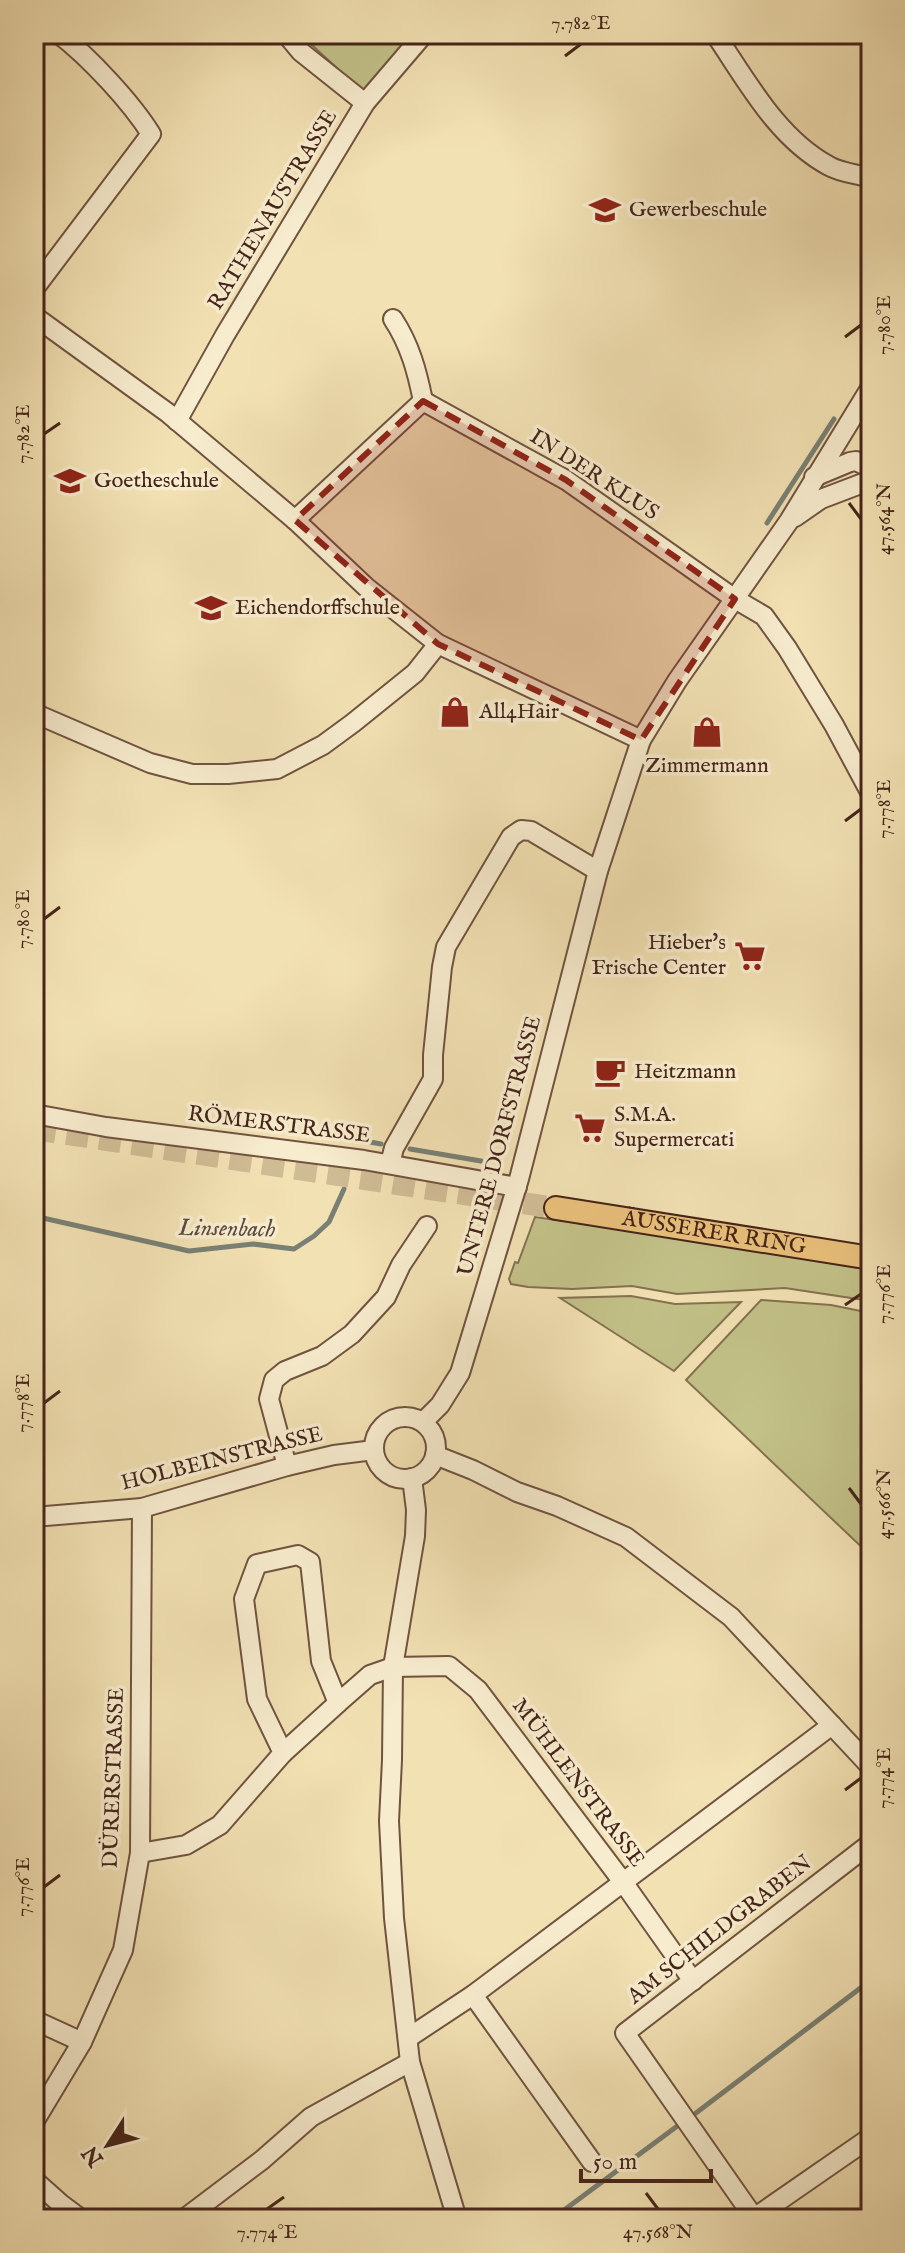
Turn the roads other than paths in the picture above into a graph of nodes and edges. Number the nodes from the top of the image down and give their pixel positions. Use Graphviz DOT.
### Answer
graph roads {
  1 [pos="59,34"];
  2 [pos="286,34"];
  3 [pos="424,34"];
  4 [pos="715,34"];
  5 [pos="365,103"];
  6 [pos="871,178"];
  7 [pos="34,289"];
  8 [pos="34,316"];
  9 [pos="393,319"];
  10 [pos="871,387"];
  11 [pos="423,401"];
  12 [pos="177,421"];
  13 [pos="871,468"];
  14 [pos="814,477"];
  15 [pos="871,480"];
  16 [pos="295,520"];
  17 [pos="789,521"];
  18 [pos="735,599"];
  19 [pos="438,644"];
  20 [pos="34,713"];
  21 [pos="641,740"];
  22 [pos="871,794"];
  23 [pos="598,871"];
  24 [pos="34,1114"];
  25 [pos="390,1164"];
  26 [pos="517,1187"];
  27 [pos="556,1208"];
  28 [pos="427,1226"];
  29 [pos="871,1258"];
  30 [pos="423,1422"];
  31 [pos="374,1450"];
  32 [pos="435,1455"];
  33 [pos="287,1466"];
  34 [pos="412,1478"];
  35 [pos="142,1508"];
  36 [pos="34,1517"];
  37 [pos="393,1667"];
  38 [pos="338,1703"];
  39 [pos="832,1725"];
  40 [pos="283,1753"];
  41 [pos="871,1767"];
  42 [pos="871,1843"];
  43 [pos="140,1853"];
  44 [pos="623,1882"];
  45 [pos="693,1981"];
  46 [pos="473,1995"];
  47 [pos="34,2020"];
  48 [pos="408,2038"];
  49 [pos="82,2042"];
  50 [pos="410,2062"];
  51 [pos="34,2122"];
  52 [pos="871,2137"];
  53 [pos="592,2162"];
  54 [pos="34,2180"];
  55 [pos="754,2218"];
  56 [pos="81,2219"];
  57 [pos="184,2219"];
  58 [pos="457,2219"];
  1 -- 7 [label="street"];
  2 -- 5 [label="street"];
  3 -- 5 [label="street, RATHENAUSTRASSE"];
  4 -- 6 [label="street"];
  5 -- 12 [label="street, RATHENAUSTRASSE"];
  8 -- 12 [label="street"];
  9 -- 11 [label="street"];
  10 -- 14 [label="street, UNTERE DORFSTRASSE"];
  11 -- 16 [label="street"];
  11 -- 18 [label="street, IN DER KLUS"];
  12 -- 16 [label="street"];
  13 -- 14 [label="street"];
  14 -- 17 [label="street, UNTERE DORFSTRASSE"];
  15 -- 17 [label="street, UNTERE DORFSTRASSE"];
  16 -- 19 [label="street"];
  17 -- 18 [label="street, UNTERE DORFSTRASSE"];
  18 -- 21 [label="street, UNTERE DORFSTRASSE"];
  18 -- 22 [label="street, IN DER KLUS"];
  19 -- 20 [label="street"];
  19 -- 21 [label="street"];
  21 -- 23 [label="street, UNTERE DORFSTRASSE"];
  23 -- 25 [label="street"];
  23 -- 26 [label="street, UNTERE DORFSTRASSE"];
  24 -- 25 [label="street, RÖMERSTRASSE"];
  25 -- 26 [label="street, RÖMERSTRASSE"];
  26 -- 30 [label="street, UNTERE DORFSTRASSE"];
  27 -- 29 [label="main road, ÄUSSERER RING"];
  28 -- 33 [label="street"];
  30 -- 31 [label="street"];
  30 -- 32 [label="street"];
  31 -- 33 [label="street, HOLBEINSTRASSE"];
  31 -- 34 [label="street"];
  32 -- 34 [label="street"];
  32 -- 39 [label="street"];
  33 -- 35 [label="street, HOLBEINSTRASSE"];
  34 -- 37 [label="street"];
  35 -- 36 [label="street, HOLBEINSTRASSE"];
  35 -- 43 [label="street, DÜRERSTRASSE"];
  37 -- 38 [label="street"];
  37 -- 44 [label="street, MÜHLENSTRASSE"];
  37 -- 48 [label="street"];
  38 -- 40 [label="street"];
  38 -- 40 [label="street"];
  39 -- 41 [label="street"];
  39 -- 44 [label="street"];
  40 -- 43 [label="street"];
  42 -- 45 [label="street, AM SCHILDGRABEN"];
  43 -- 49 [label="street, DÜRERSTRASSE"];
  44 -- 45 [label="street, MÜHLENSTRASSE"];
  44 -- 46 [label="street"];
  45 -- 55 [label="street, AM SCHILDGRABEN"];
  46 -- 48 [label="street"];
  46 -- 53 [label="street"];
  47 -- 49 [label="street"];
  48 -- 50 [label="street"];
  49 -- 51 [label="street, DÜRERSTRASSE"];
  50 -- 57 [label="street"];
  50 -- 58 [label="street"];
  52 -- 55 [label="street"];
  54 -- 56 [label="street"];
}
